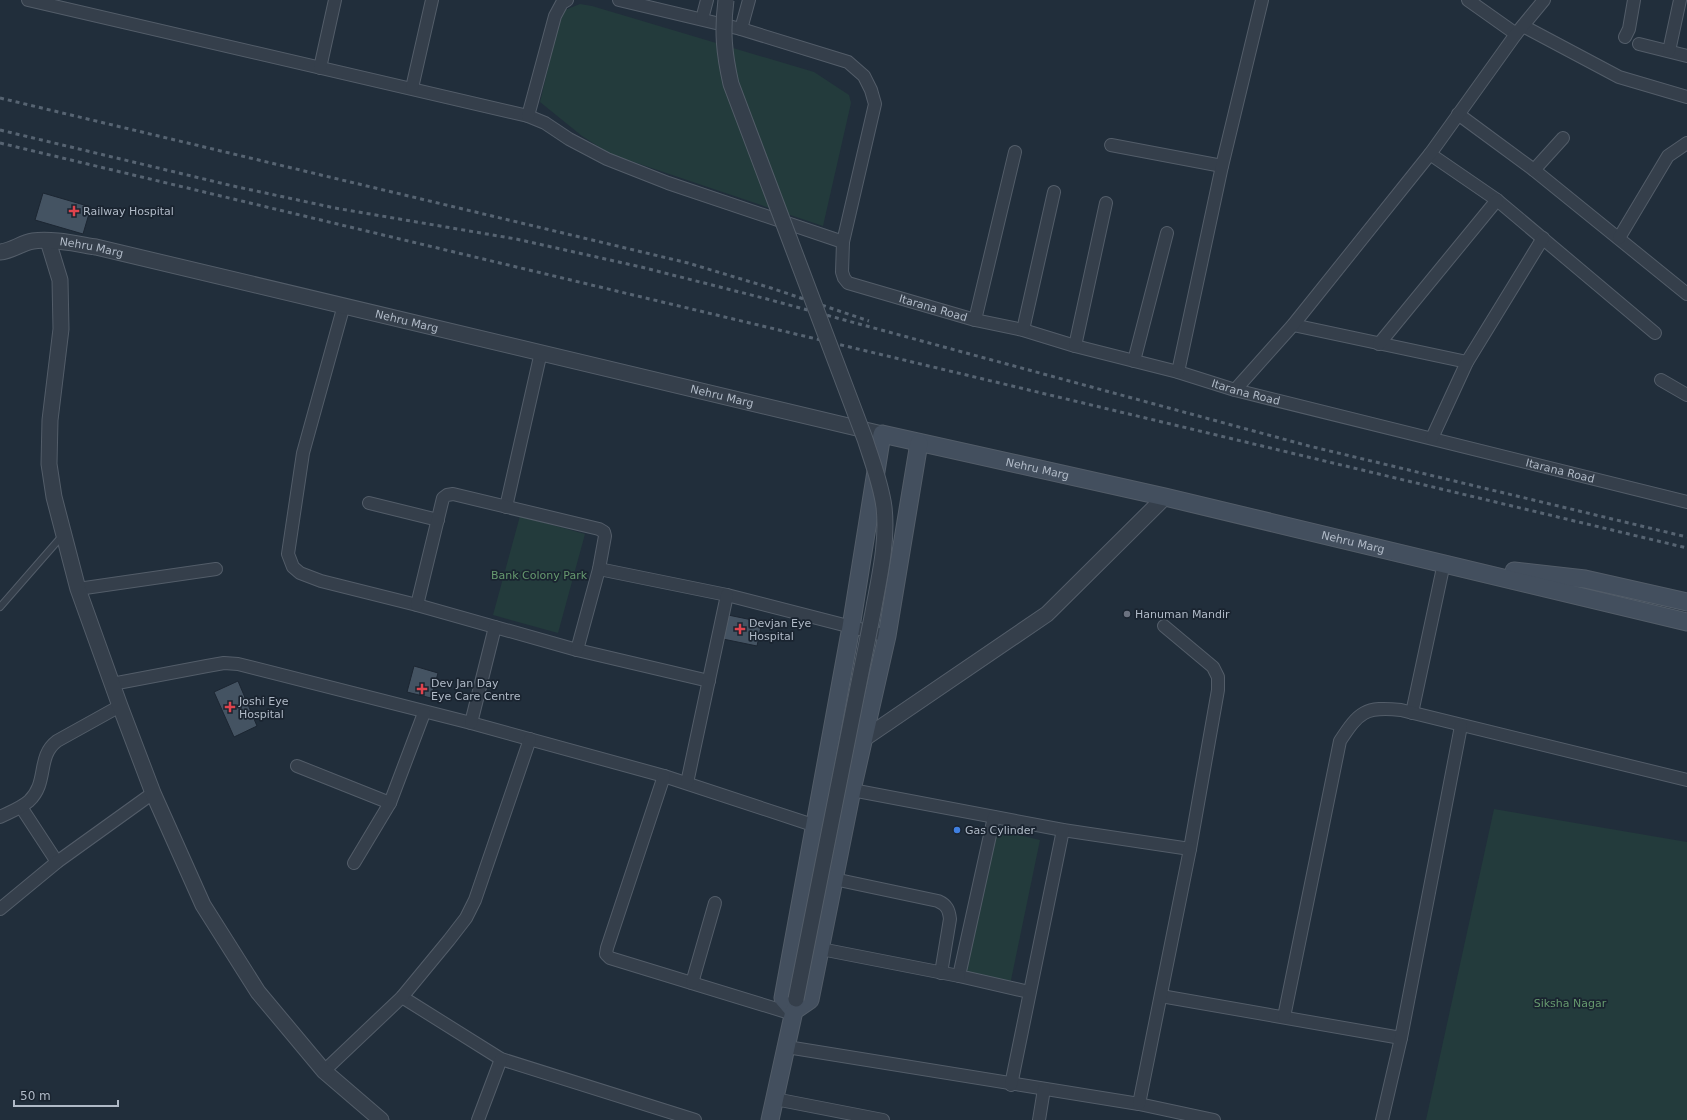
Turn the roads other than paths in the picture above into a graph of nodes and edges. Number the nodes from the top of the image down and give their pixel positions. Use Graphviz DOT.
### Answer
graph roads {
  1 [pos="28,0"];
  2 [pos="335,0"];
  3 [pos="432,0"];
  4 [pos="567,0"];
  5 [pos="619,0"];
  6 [pos="707,0"];
  7 [pos="726,0"];
  8 [pos="748,0"];
  9 [pos="1262,0"];
  10 [pos="1468,0"];
  11 [pos="1544,0"];
  12 [pos="1634,0"];
  13 [pos="1680,0"];
  14 [pos="702,19"];
  15 [pos="741,29"];
  16 [pos="1519,30"];
  17 [pos="1625,37"];
  18 [pos="1639,44"];
  19 [pos="1669,51"];
  20 [pos="1687,56"];
  21 [pos="320,68"];
  22 [pos="412,88"];
  23 [pos="1687,97"];
  24 [pos="1458,114"];
  25 [pos="528,116"];
  26 [pos="1563,138"];
  27 [pos="1687,143"];
  28 [pos="1111,145"];
  29 [pos="1015,152"];
  30 [pos="1430,154"];
  31 [pos="1222,166"];
  32 [pos="1534,170"];
  33 [pos="1054,192"];
  34 [pos="1497,200"];
  35 [pos="1106,203"];
  36 [pos="1167,233"];
  37 [pos="1543,238"];
  38 [pos="1619,238"];
  39 [pos="48,241"];
  40 [pos="843,242"];
  41 [pos="0,252"];
  42 [pos="1687,294"];
  43 [pos="344,305"];
  44 [pos="975,320"];
  45 [pos="1293,325"];
  46 [pos="1023,330"];
  47 [pos="1655,333"];
  48 [pos="1379,344"];
  49 [pos="1075,346"];
  50 [pos="541,352"];
  51 [pos="1134,361"];
  52 [pos="1467,362"];
  53 [pos="1178,372"];
  54 [pos="1661,380"];
  55 [pos="1235,390"];
  56 [pos="1687,395"];
  57 [pos="882,434"];
  58 [pos="1432,438"];
  59 [pos="919,443"];
  60 [pos="1165,497"];
  61 [pos="1687,502"];
  62 [pos="369,503"];
  63 [pos="506,507"];
  64 [pos="438,520"];
  65 [pos="63,535"];
  66 [pos="1444,563"];
  67 [pos="216,569"];
  68 [pos="599,569"];
  69 [pos="78,589"];
  70 [pos="727,595"];
  71 [pos="1687,602"];
  72 [pos="417,605"];
  73 [pos="0,607"];
  74 [pos="1687,622"];
  75 [pos="495,626"];
  76 [pos="1164,626"];
  77 [pos="851,627"];
  78 [pos="887,636"];
  79 [pos="577,650"];
  80 [pos="709,681"];
  81 [pos="112,684"];
  82 [pos="120,706"];
  83 [pos="424,713"];
  84 [pos="1412,713"];
  85 [pos="471,723"];
  86 [pos="1461,726"];
  87 [pos="865,738"];
  88 [pos="530,739"];
  89 [pos="297,766"];
  90 [pos="664,776"];
  91 [pos="1687,780"];
  92 [pos="687,783"];
  93 [pos="852,790"];
  94 [pos="153,793"];
  95 [pos="390,803"];
  96 [pos="21,807"];
  97 [pos="0,817"];
  98 [pos="994,817"];
  99 [pos="814,826"];
  100 [pos="1063,830"];
  101 [pos="844,835"];
  102 [pos="1190,849"];
  103 [pos="56,862"];
  104 [pos="354,863"];
  105 [pos="834,879"];
  106 [pos="715,903"];
  107 [pos="0,909"];
  108 [pos="821,949"];
  109 [pos="941,973"];
  110 [pos="959,976"];
  111 [pos="692,983"];
  112 [pos="1029,992"];
  113 [pos="1161,996"];
  114 [pos="402,997"];
  115 [pos="795,1008"];
  116 [pos="1284,1017"];
  117 [pos="1401,1038"];
  118 [pos="787,1047"];
  119 [pos="501,1059"];
  120 [pos="324,1071"];
  121 [pos="1011,1084"];
  122 [pos="1044,1089"];
  123 [pos="775,1099"];
  124 [pos="1139,1104"];
  125 [pos="381,1120"];
  126 [pos="478,1120"];
  127 [pos="695,1120"];
  128 [pos="770,1120"];
  129 [pos="883,1120"];
  130 [pos="1039,1120"];
  131 [pos="1214,1120"];
  132 [pos="1382,1120"];
  1 -- 21 [label="street"];
  2 -- 21 [label="street"];
  3 -- 22 [label="street"];
  4 -- 25 [label="street"];
  5 -- 14 [label="street, Itarana Road"];
  6 -- 14 [label="street"];
  7 -- 115 [label="street, bridge"];
  8 -- 15 [label="street"];
  9 -- 31 [label="street"];
  10 -- 16 [label="street"];
  11 -- 16 [label="street"];
  12 -- 17 [label="street"];
  13 -- 19 [label="street"];
  14 -- 15 [label="street, Itarana Road"];
  15 -- 40 [label="street, Itarana Road"];
  16 -- 23 [label="street"];
  16 -- 24 [label="street"];
  18 -- 19 [label="street"];
  19 -- 20 [label="street"];
  21 -- 22 [label="street"];
  22 -- 25 [label="street"];
  24 -- 30 [label="street"];
  24 -- 32 [label="street"];
  25 -- 40 [label="street"];
  26 -- 32 [label="street"];
  27 -- 38 [label="street"];
  28 -- 31 [label="street"];
  29 -- 44 [label="street"];
  30 -- 34 [label="street"];
  30 -- 45 [label="street"];
  31 -- 53 [label="street"];
  32 -- 38 [label="street"];
  33 -- 46 [label="street"];
  34 -- 37 [label="street"];
  34 -- 48 [label="street"];
  35 -- 49 [label="street"];
  36 -- 51 [label="street"];
  37 -- 47 [label="street"];
  37 -- 52 [label="street"];
  38 -- 42 [label="street"];
  39 -- 41 [label="street, Nehru Marg"];
  39 -- 43 [label="street, Nehru Marg"];
  39 -- 65 [label="street"];
  40 -- 44 [label="street, Itarana Road"];
  43 -- 50 [label="street, Nehru Marg"];
  43 -- 72 [label="street"];
  44 -- 46 [label="street, Itarana Road"];
  45 -- 48 [label="street"];
  45 -- 55 [label="street"];
  46 -- 49 [label="street, Itarana Road"];
  48 -- 52 [label="street"];
  49 -- 51 [label="street, Itarana Road"];
  50 -- 57 [label="street, Nehru Marg"];
  50 -- 63 [label="street"];
  51 -- 53 [label="street, Itarana Road"];
  52 -- 58 [label="street"];
  53 -- 55 [label="street, Itarana Road"];
  54 -- 56 [label="street"];
  55 -- 58 [label="street, Itarana Road"];
  57 -- 59 [label="main road, Nehru Marg"];
  57 -- 77 [label="main road"];
  58 -- 61 [label="street, Itarana Road"];
  59 -- 60 [label="main road, Nehru Marg"];
  59 -- 78 [label="main road"];
  60 -- 66 [label="main road, Nehru Marg"];
  60 -- 87 [label="street"];
  62 -- 64 [label="street"];
  63 -- 64 [label="street"];
  63 -- 68 [label="street"];
  64 -- 72 [label="street"];
  65 -- 69 [label="street"];
  65 -- 73 [label="lane"];
  66 -- 71 [label="main road, Nehru Marg"];
  66 -- 74 [label="main road, Nehru Marg"];
  66 -- 84 [label="street"];
  67 -- 69 [label="street"];
  68 -- 70 [label="street"];
  68 -- 79 [label="street"];
  69 -- 81 [label="street"];
  70 -- 77 [label="street"];
  70 -- 80 [label="street"];
  72 -- 75 [label="street"];
  75 -- 79 [label="street"];
  75 -- 85 [label="street"];
  76 -- 102 [label="street"];
  77 -- 78 [label="street"];
  77 -- 99 [label="main road"];
  78 -- 87 [label="main road"];
  79 -- 80 [label="street"];
  80 -- 92 [label="street"];
  81 -- 82 [label="street"];
  81 -- 83 [label="street"];
  82 -- 94 [label="street"];
  82 -- 96 [label="street"];
  83 -- 85 [label="street"];
  83 -- 95 [label="street"];
  84 -- 86 [label="street"];
  84 -- 116 [label="street"];
  85 -- 88 [label="street"];
  86 -- 91 [label="street"];
  86 -- 117 [label="street"];
  87 -- 93 [label="main road"];
  88 -- 90 [label="street"];
  88 -- 114 [label="street"];
  89 -- 95 [label="street"];
  90 -- 92 [label="street"];
  90 -- 111 [label="street"];
  92 -- 99 [label="street"];
  93 -- 98 [label="street"];
  93 -- 101 [label="main road"];
  94 -- 103 [label="street"];
  94 -- 120 [label="street"];
  95 -- 104 [label="street"];
  96 -- 97 [label="street"];
  96 -- 103 [label="street"];
  98 -- 100 [label="street"];
  98 -- 110 [label="street"];
  99 -- 101 [label="street"];
  99 -- 115 [label="main road"];
  100 -- 102 [label="street"];
  100 -- 112 [label="street"];
  101 -- 105 [label="main road"];
  102 -- 113 [label="street"];
  103 -- 107 [label="street"];
  105 -- 108 [label="main road"];
  105 -- 109 [label="street"];
  106 -- 111 [label="street"];
  108 -- 109 [label="street"];
  108 -- 115 [label="main road"];
  109 -- 110 [label="street"];
  110 -- 112 [label="street"];
  111 -- 115 [label="street"];
  112 -- 121 [label="street"];
  113 -- 116 [label="street"];
  113 -- 124 [label="street"];
  114 -- 119 [label="street"];
  114 -- 120 [label="street"];
  115 -- 118 [label="main road"];
  116 -- 117 [label="street"];
  117 -- 132 [label="street"];
  118 -- 121 [label="street"];
  118 -- 123 [label="main road"];
  119 -- 126 [label="street"];
  119 -- 127 [label="street"];
  120 -- 125 [label="street"];
  121 -- 122 [label="street"];
  122 -- 124 [label="street"];
  122 -- 130 [label="street"];
  123 -- 128 [label="main road"];
  123 -- 129 [label="street"];
  124 -- 131 [label="street"];
}
